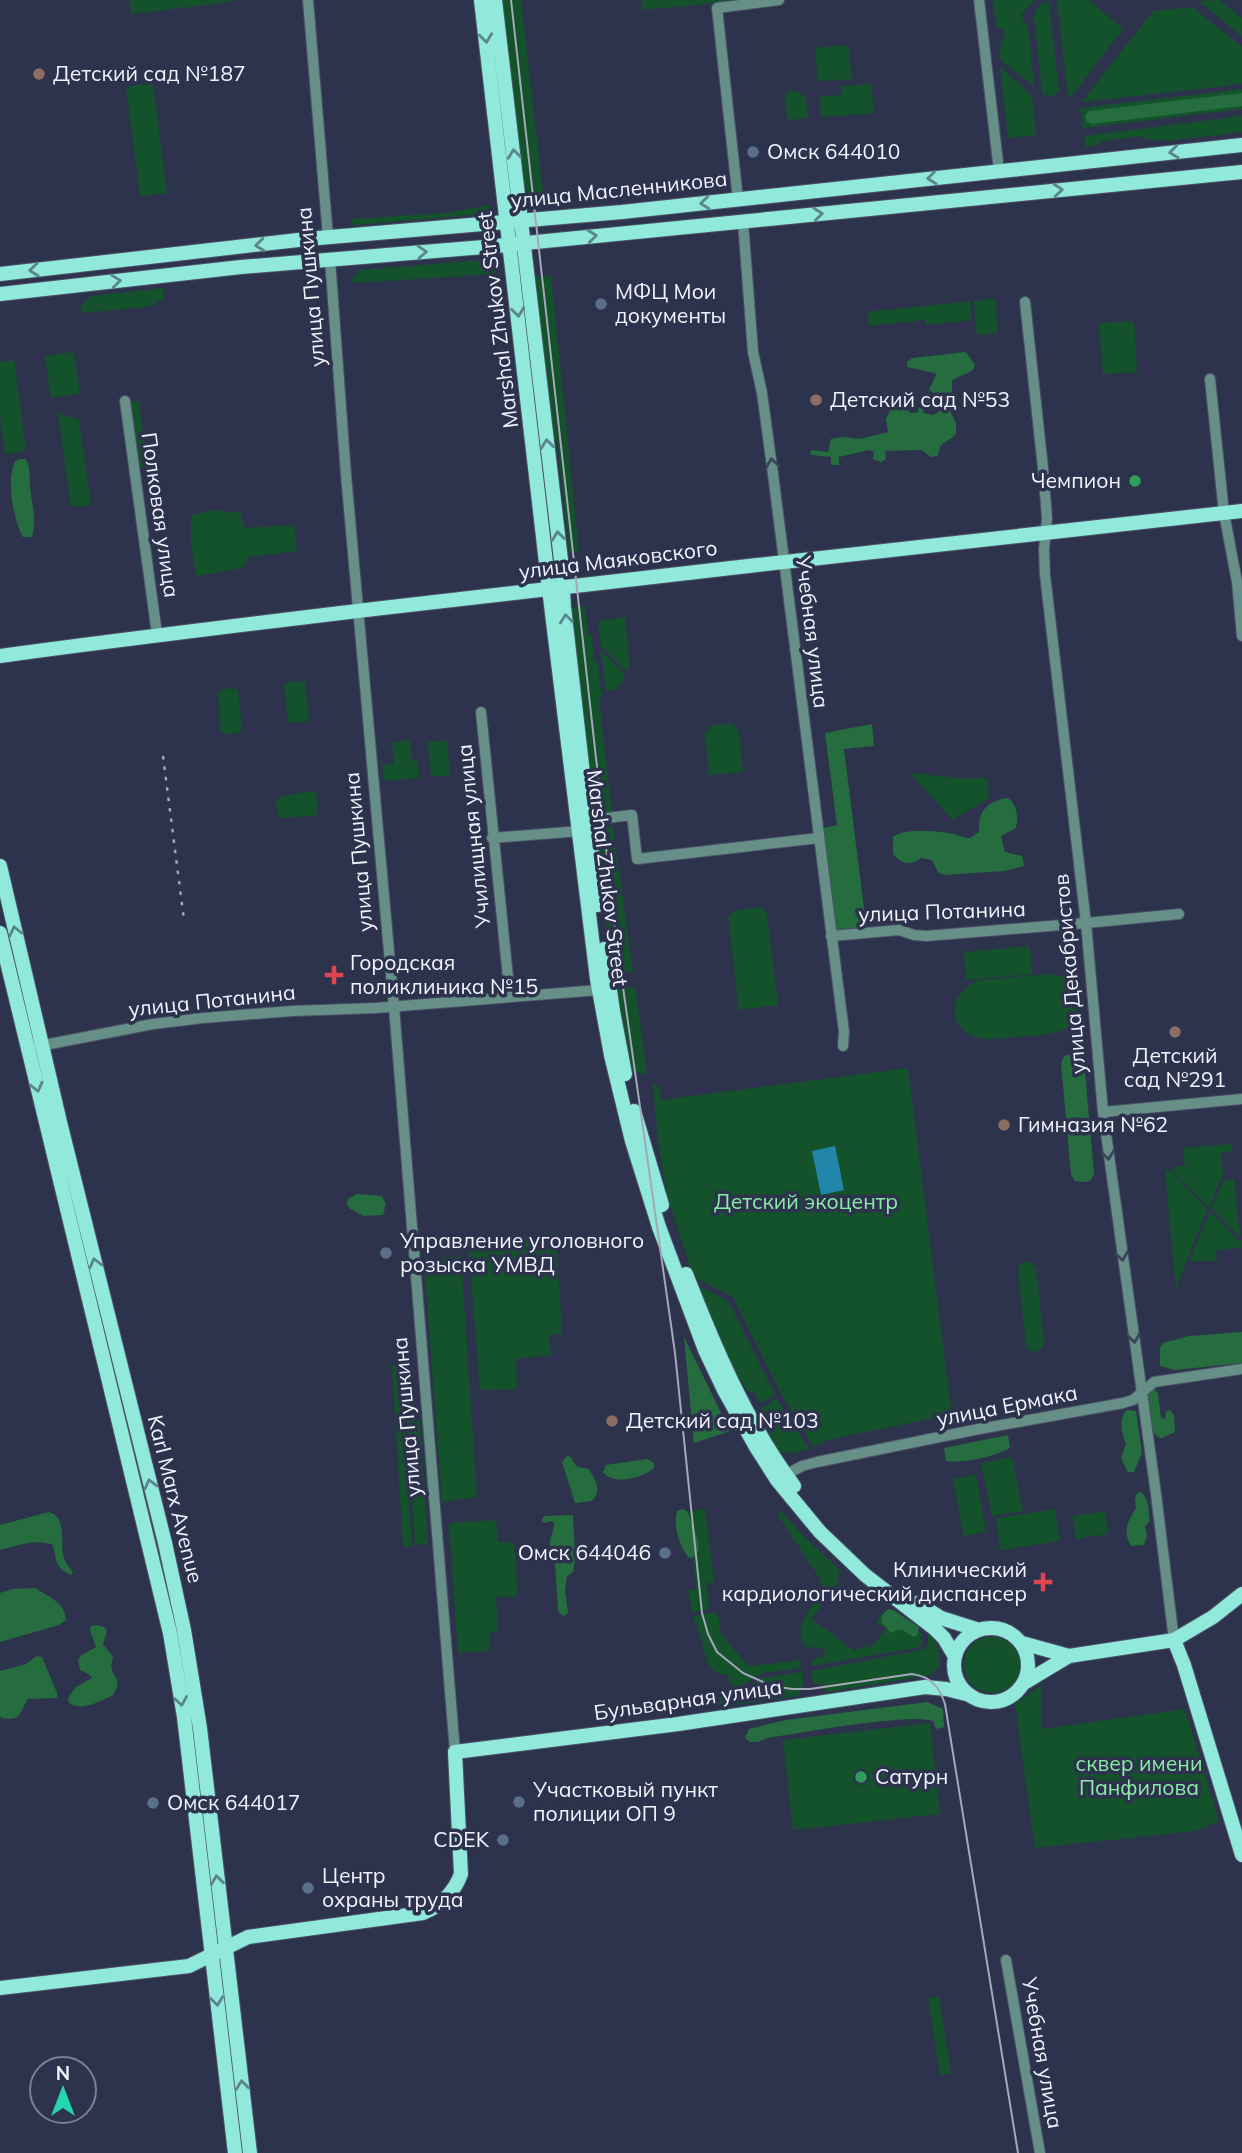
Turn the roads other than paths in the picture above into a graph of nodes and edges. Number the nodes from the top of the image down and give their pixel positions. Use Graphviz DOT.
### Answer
graph roads {
  1 [pos="307,0"];
  2 [pos="481,0"];
  3 [pos="495,0"];
  4 [pos="779,0"];
  5 [pos="979,0"];
  6 [pos="1242,145"];
  7 [pos="999,171"];
  8 [pos="1242,172"];
  9 [pos="879,184"];
  10 [pos="990,196"];
  11 [pos="745,199"];
  12 [pos="882,208"];
  13 [pos="515,222"];
  14 [pos="743,222"];
  15 [pos="386,233"];
  16 [pos="328,237"];
  17 [pos="517,244"];
  18 [pos="387,254"];
  19 [pos="330,259"];
  20 [pos="0,274"];
  21 [pos="0,294"];
  22 [pos="1025,302"];
  23 [pos="1209,379"];
  24 [pos="125,401"];
  25 [pos="1242,512"];
  26 [pos="1224,513"];
  27 [pos="1045,532"];
  28 [pos="783,562"];
  29 [pos="556,588"];
  30 [pos="358,611"];
  31 [pos="157,634"];
  32 [pos="1242,636"];
  33 [pos="0,656"];
  34 [pos="481,712"];
  35 [pos="582,824"];
  36 [pos="492,838"];
  37 [pos="818,838"];
  38 [pos="0,866"];
  39 [pos="1179,914"];
  40 [pos="1086,923"];
  41 [pos="0,933"];
  42 [pos="831,936"];
  43 [pos="11,973"];
  44 [pos="604,991"];
  45 [pos="510,997"];
  46 [pos="394,1007"];
  47 [pos="35,1046"];
  48 [pos="843,1046"];
  49 [pos="1242,1099"];
  50 [pos="1102,1112"];
  51 [pos="1242,1369"];
  52 [pos="1142,1393"];
  53 [pos="782,1477"];
  54 [pos="1242,1594"];
  55 [pos="979,1630"];
  56 [pos="1174,1640"];
  57 [pos="1022,1643"];
  58 [pos="1069,1656"];
  59 [pos="954,1660"];
  60 [pos="1024,1683"];
  61 [pos="925,1686"];
  62 [pos="970,1695"];
  63 [pos="455,1752"];
  64 [pos="1242,1855"];
  65 [pos="218,1951"];
  66 [pos="1006,1960"];
  67 [pos="0,1988"];
  68 [pos="235,2153"];
  69 [pos="250,2153"];
  70 [pos="1040,2153"];
  1 -- 16 [label="street, улица Пушкина"];
  2 -- 13 [label="main road, Marshal Zhukov Street, one-way"];
  13 -- 3 [label="main road, Marshal Zhukov Street, one-way"];
  4 -- 11 [label="street"];
  5 -- 7 [label="street"];
  6 -- 7 [label="main road, улица Масленникова, one-way"];
  7 -- 9 [label="main road, улица Масленникова, one-way"];
  7 -- 10 [label="main road"];
  10 -- 8 [label="main road, улица Масленникова, one-way"];
  9 -- 11 [label="main road, улица Масленникова"];
  9 -- 12 [label="main road"];
  10 -- 12 [label="main road, улица Масленникова"];
  11 -- 13 [label="main road, улица Масленникова, one-way"];
  11 -- 14 [label="main road"];
  14 -- 12 [label="main road, улица Масленникова, one-way"];
  13 -- 15 [label="main road, улица Масленникова"];
  13 -- 17 [label="main road, Marshal Zhukov Street"];
  17 -- 14 [label="main road, улица Масленникова, one-way"];
  28 -- 14 [label="street, Учебная улица, one-way"];
  15 -- 16 [label="main road, улица Масленникова"];
  15 -- 18 [label="main road"];
  16 -- 19 [label="main road, улица Пушкина"];
  16 -- 20 [label="main road, улица Масленникова, one-way"];
  18 -- 17 [label="main road, улица Масленникова, one-way"];
  17 -- 29 [label="main road, Marshal Zhukov Street"];
  18 -- 19 [label="main road, улица Масленникова"];
  21 -- 19 [label="main road, улица Масленникова, one-way"];
  19 -- 30 [label="street, улица Пушкина"];
  22 -- 27 [label="street, улица Декабристов"];
  23 -- 26 [label="street"];
  24 -- 31 [label="street, Полковая улица"];
  25 -- 26 [label="main road, улица Маяковского"];
  26 -- 27 [label="main road, улица Маяковского"];
  26 -- 32 [label="street"];
  27 -- 28 [label="main road, улица Маяковского"];
  27 -- 40 [label="street, улица Декабристов"];
  28 -- 29 [label="main road, улица Маяковского"];
  28 -- 37 [label="street, Учебная улица"];
  29 -- 30 [label="main road, улица Маяковского"];
  29 -- 35 [label="main road, Marshal Zhukov Street"];
  30 -- 31 [label="main road, улица Маяковского"];
  30 -- 46 [label="street, улица Пушкина"];
  31 -- 33 [label="main road, улица Маяковского"];
  34 -- 36 [label="street, Училищная улица"];
  35 -- 36 [label="street"];
  35 -- 37 [label="street"];
  35 -- 44 [label="main road, Marshal Zhukov Street"];
  36 -- 45 [label="street, Училищная улица"];
  37 -- 42 [label="street, Учебная улица"];
  43 -- 38 [label="main road, Karl Marx Avenue, one-way"];
  39 -- 40 [label="street, улица Потанина"];
  40 -- 42 [label="street, улица Потанина"];
  40 -- 50 [label="street, улица Декабристов"];
  41 -- 43 [label="main road, Karl Marx Avenue"];
  42 -- 48 [label="street, Учебная улица"];
  43 -- 47 [label="main road, Karl Marx Avenue"];
  44 -- 45 [label="street, улица Потанина"];
  44 -- 53 [label="main road, Marshal Zhukov Street"];
  45 -- 46 [label="street, улица Потанина"];
  46 -- 47 [label="street, улица Потанина"];
  46 -- 63 [label="street, улица Пушкина"];
  47 -- 65 [label="main road, Karl Marx Avenue"];
  49 -- 50 [label="street"];
  50 -- 52 [label="street, улица Декабристов, one-way"];
  51 -- 52 [label="street, улица Ермака"];
  52 -- 53 [label="street, улица Ермака"];
  52 -- 56 [label="street, улица Декабристов"];
  53 -- 55 [label="main road, Marshal Zhukov Street"];
  53 -- 59 [label="main road, Marshal Zhukov Street"];
  54 -- 56 [label="main road"];
  55 -- 57 [label="main road"];
  55 -- 59 [label="main road"];
  56 -- 58 [label="main road"];
  56 -- 64 [label="main road"];
  57 -- 58 [label="main road"];
  57 -- 60 [label="main road"];
  58 -- 60 [label="main road"];
  59 -- 61 [label="main road, Бульварная улица"];
  59 -- 62 [label="main road"];
  60 -- 62 [label="main road"];
  61 -- 62 [label="main road, Бульварная улица"];
  61 -- 63 [label="main road, Бульварная улица"];
  63 -- 65 [label="main road, улица Пушкина"];
  65 -- 67 [label="main road"];
  65 -- 68 [label="main road, Karl Marx Avenue, one-way"];
  69 -- 65 [label="main road, Karl Marx Avenue, one-way"];
  66 -- 70 [label="street, Учебная улица"];
}
